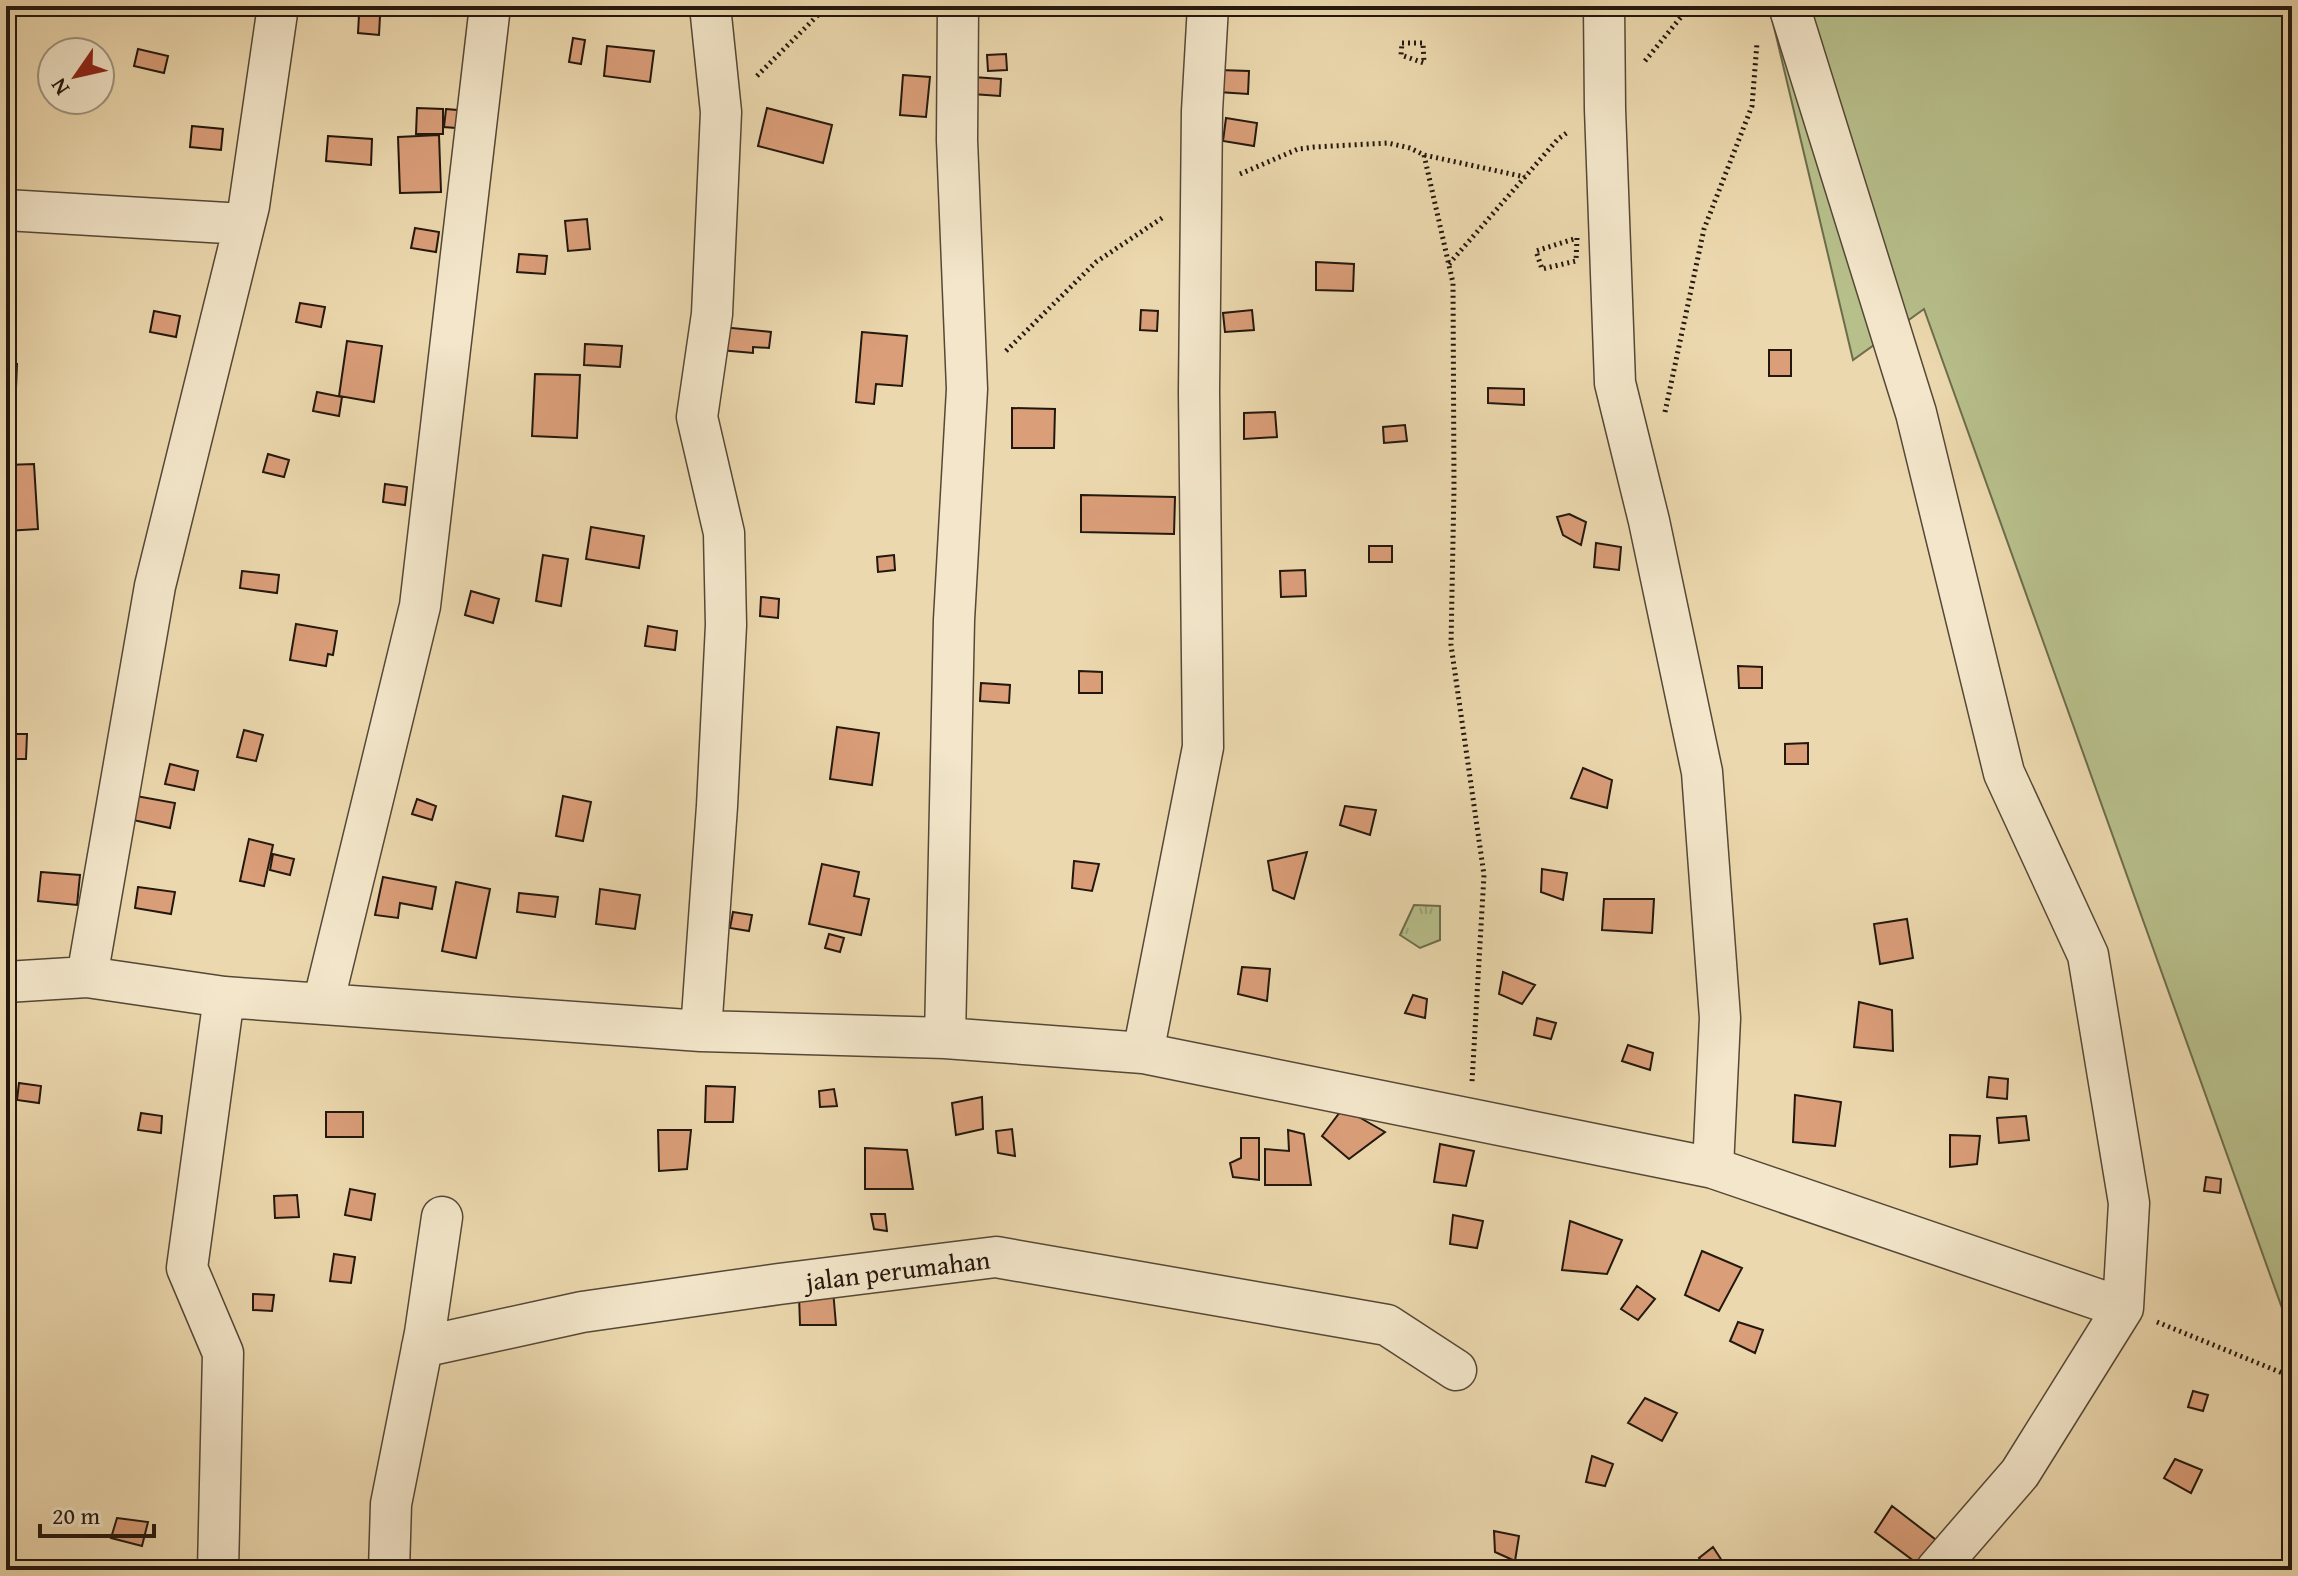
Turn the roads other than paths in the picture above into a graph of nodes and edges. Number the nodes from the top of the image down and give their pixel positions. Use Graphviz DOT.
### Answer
graph roads {
  1 [pos="278,6"];
  2 [pos="490,6"];
  3 [pos="710,6"];
  4 [pos="958,6"];
  5 [pos="1208,6"];
  6 [pos="1604,6"];
  7 [pos="1789,6"];
  8 [pos="6,210"];
  9 [pos="244,224"];
  10 [pos="87,977"];
  11 [pos="6,982"];
  12 [pos="224,997"];
  13 [pos="323,1004"];
  14 [pos="701,1031"];
  15 [pos="945,1038"];
  16 [pos="1143,1053"];
  17 [pos="1713,1168"];
  18 [pos="442,1217"];
  19 [pos="2123,1308"];
  20 [pos="422,1347"];
  21 [pos="1456,1370"];
  22 [pos="223,1569"];
  23 [pos="389,1570"];
  24 [pos="1936,1570"];
  1 -- 9 [label="street"];
  2 -- 13 [label="street"];
  3 -- 14 [label="street"];
  4 -- 15 [label="street"];
  5 -- 16 [label="street"];
  6 -- 17 [label="street"];
  7 -- 19 [label="street"];
  8 -- 9 [label="street"];
  9 -- 10 [label="street"];
  10 -- 11 [label="street"];
  10 -- 12 [label="street"];
  12 -- 13 [label="street"];
  12 -- 22 [label="street"];
  13 -- 14 [label="street"];
  14 -- 15 [label="street"];
  15 -- 16 [label="street"];
  16 -- 17 [label="street"];
  17 -- 19 [label="street"];
  18 -- 20 [label="street"];
  19 -- 24 [label="street"];
  20 -- 21 [label="street, jalan perumahan"];
  20 -- 23 [label="street"];
}
